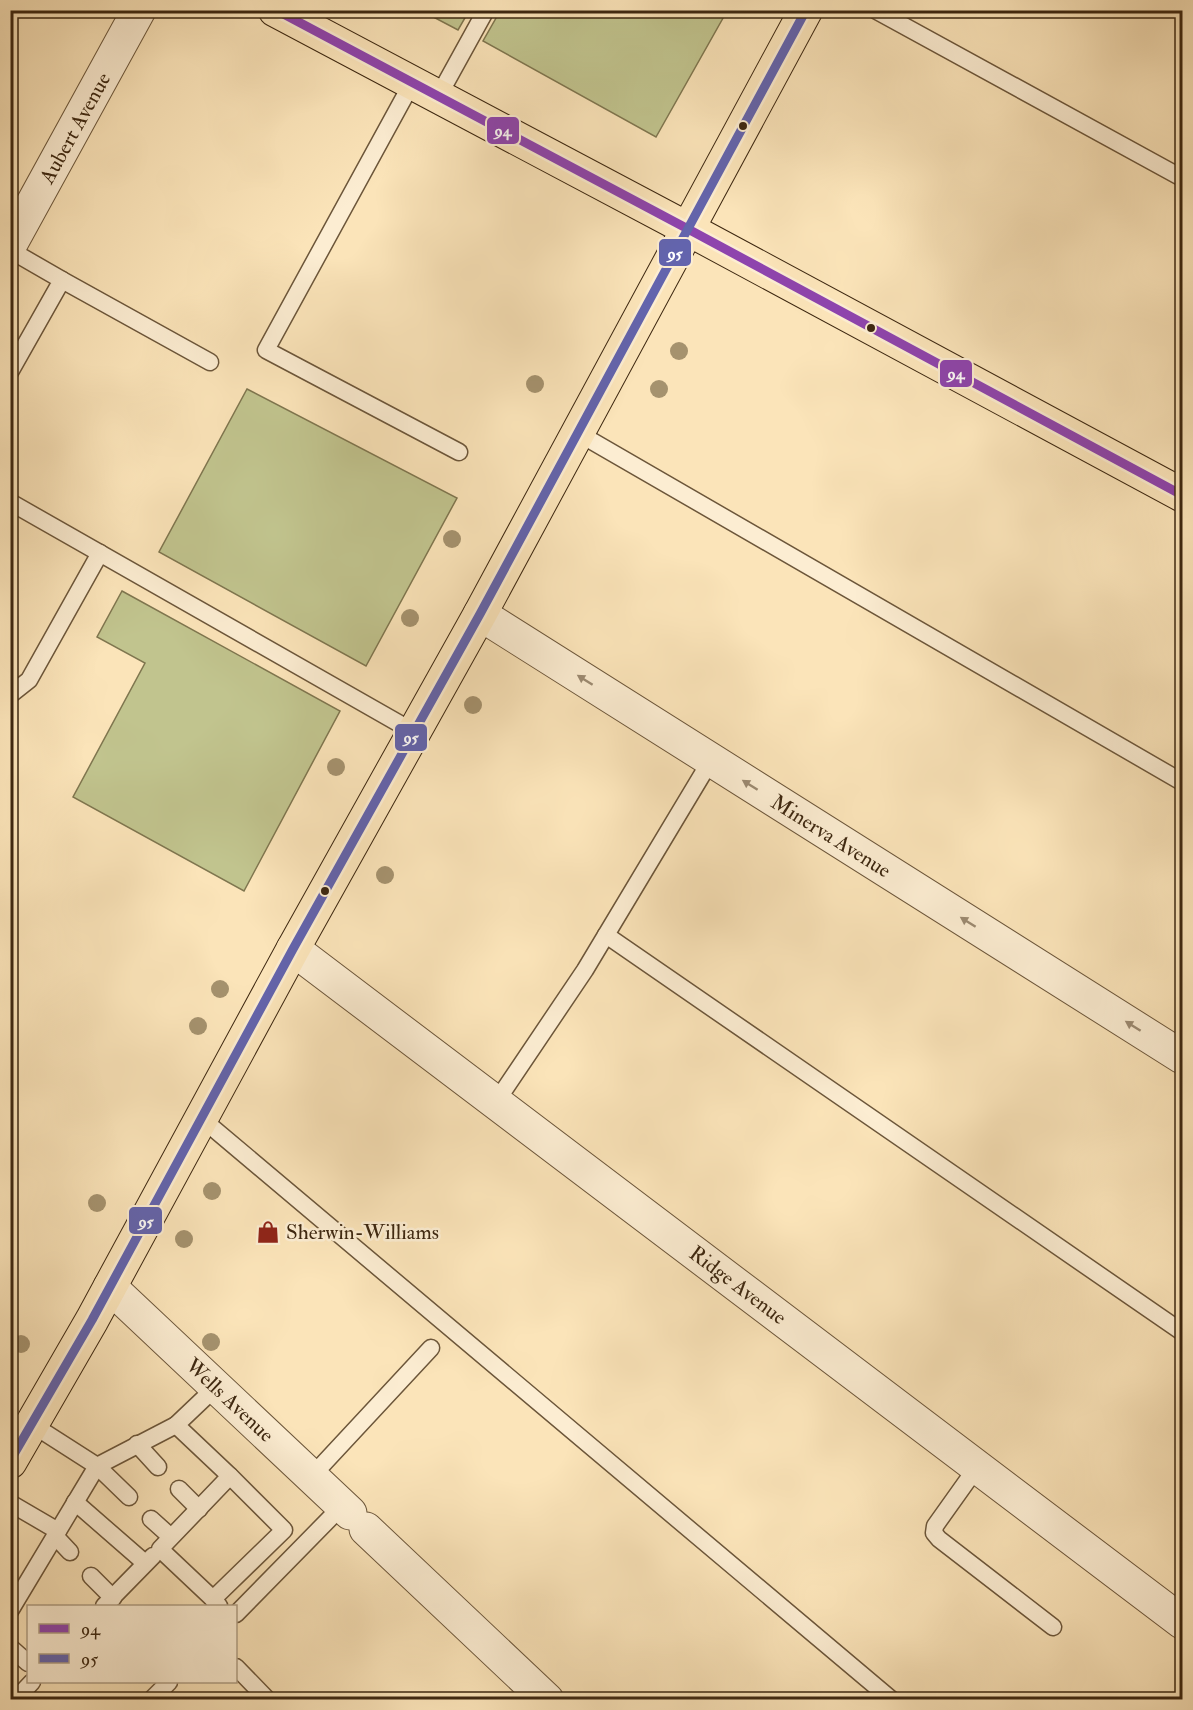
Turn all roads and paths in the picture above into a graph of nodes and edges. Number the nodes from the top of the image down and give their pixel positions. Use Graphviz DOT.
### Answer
graph roads {
  1 [pos="139,10"];
  2 [pos="275,10"];
  3 [pos="486,10"];
  4 [pos="806,10"];
  5 [pos="875,10"];
  6 [pos="425,90"];
  7 [pos="1182,178"];
  8 [pos="688,229"];
  9 [pos="10,245"];
  10 [pos="10,250"];
  11 [pos="62,280"];
  12 [pos="210,362"];
  13 [pos="10,372"];
  14 [pos="578,433"];
  15 [pos="459,452"];
  16 [pos="1182,495"];
  17 [pos="10,502"];
  18 [pos="100,553"];
  19 [pos="480,614"];
  20 [pos="13,689"];
  21 [pos="414,732"];
  22 [pos="711,760"];
  23 [pos="1182,782"];
  24 [pos="606,935"];
  25 [pos="293,949"];
  26 [pos="1182,1058"];
  27 [pos="496,1102"];
  28 [pos="201,1118"];
  29 [pos="110,1287"];
  30 [pos="1182,1332"];
  31 [pos="430,1348"];
  32 [pos="216,1387"];
  33 [pos="33,1425"];
  34 [pos="176,1425"];
  35 [pos="137,1444"];
  36 [pos="10,1462"];
  37 [pos="97,1466"];
  38 [pos="158,1467"];
  39 [pos="977,1467"];
  40 [pos="230,1476"];
  41 [pos="311,1477"];
  42 [pos="179,1489"];
  43 [pos="129,1497"];
  44 [pos="75,1502"];
  45 [pos="10,1503"];
  46 [pos="199,1509"];
  47 [pos="353,1516"];
  48 [pos="151,1519"];
  49 [pos="56,1534"];
  50 [pos="166,1543"];
  51 [pos="70,1552"];
  52 [pos="145,1563"];
  53 [pos="91,1576"];
  54 [pos="109,1602"];
  55 [pos="216,1603"];
  56 [pos="10,1611"];
  57 [pos="237,1613"];
  58 [pos="1182,1622"];
  59 [pos="1053,1627"];
  60 [pos="10,1647"];
  61 [pos="27,1662"];
  62 [pos="237,1668"];
  63 [pos="31,1683"];
  64 [pos="168,1683"];
  65 [pos="15,1700"];
  66 [pos="151,1700"];
  67 [pos="268,1700"];
  68 [pos="547,1700"];
  69 [pos="892,1700"];
  1 -- 9 [label="street, Aubert Avenue"];
  2 -- 6 [label="main road"];
  3 -- 6 [label="lane"];
  4 -- 8 [label="main road"];
  5 -- 7 [label="lane"];
  6 -- 8 [label="main road"];
  6 -- 15 [label="lane"];
  8 -- 14 [label="main road"];
  8 -- 16 [label="main road"];
  10 -- 11 [label="lane"];
  11 -- 12 [label="lane"];
  11 -- 13 [label="lane"];
  14 -- 19 [label="main road"];
  14 -- 23 [label="lane"];
  17 -- 18 [label="lane"];
  18 -- 20 [label="lane"];
  18 -- 21 [label="lane"];
  19 -- 21 [label="main road"];
  22 -- 19 [label="street, Minerva Avenue, one-way"];
  21 -- 25 [label="main road"];
  22 -- 24 [label="lane"];
  26 -- 22 [label="street, Minerva Avenue, one-way"];
  24 -- 27 [label="lane"];
  24 -- 30 [label="lane"];
  25 -- 27 [label="street, Ridge Avenue"];
  25 -- 28 [label="main road"];
  27 -- 39 [label="street, Ridge Avenue"];
  28 -- 29 [label="main road"];
  28 -- 69 [label="lane"];
  29 -- 32 [label="street, Wells Avenue"];
  29 -- 33 [label="main road"];
  31 -- 41 [label="lane"];
  32 -- 34 [label="lane"];
  32 -- 41 [label="street, Wells Avenue"];
  33 -- 36 [label="main road"];
  33 -- 37 [label="lane"];
  34 -- 35 [label="lane"];
  34 -- 40 [label="lane"];
  35 -- 37 [label="lane"];
  35 -- 38 [label="lane"];
  37 -- 43 [label="lane"];
  37 -- 44 [label="lane"];
  39 -- 58 [label="street, Ridge Avenue"];
  39 -- 59 [label="lane"];
  40 -- 46 [label="lane"];
  40 -- 55 [label="lane"];
  41 -- 47 [label="street, Wells Avenue"];
  42 -- 46 [label="lane"];
  44 -- 49 [label="lane"];
  44 -- 52 [label="lane"];
  45 -- 49 [label="lane"];
  46 -- 50 [label="lane"];
  47 -- 57 [label="lane"];
  47 -- 68 [label="street, Wells Avenue"];
  48 -- 50 [label="lane"];
  49 -- 51 [label="lane"];
  49 -- 56 [label="lane"];
  50 -- 52 [label="lane"];
  50 -- 55 [label="lane"];
  52 -- 54 [label="lane"];
  53 -- 54 [label="lane"];
  60 -- 61 [label="lane"];
  62 -- 67 [label="lane"];
  63 -- 65 [label="lane"];
  64 -- 66 [label="lane"];
}
